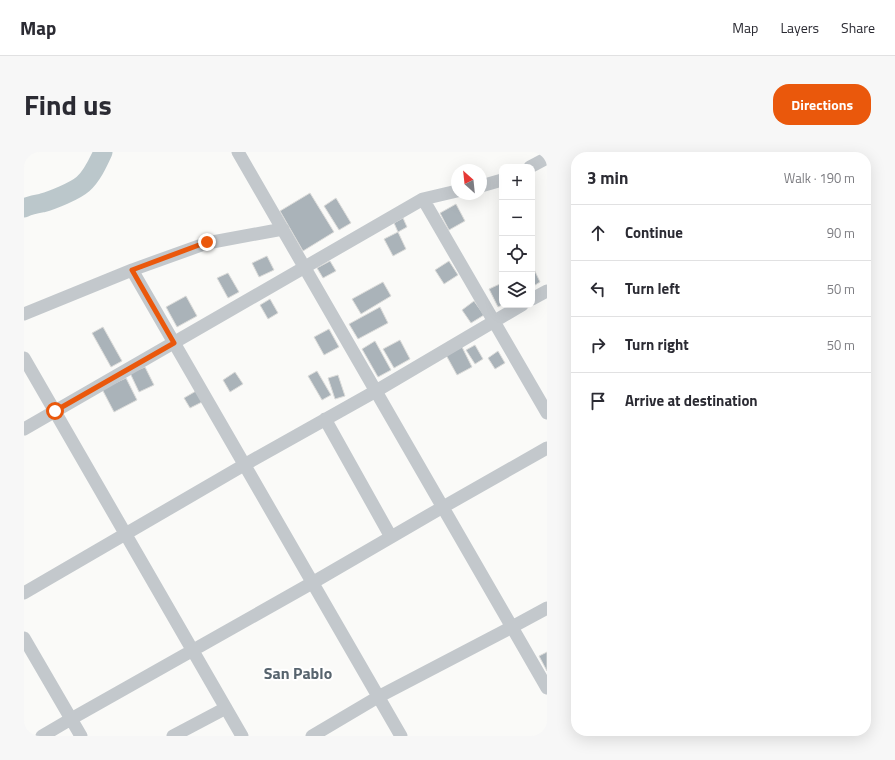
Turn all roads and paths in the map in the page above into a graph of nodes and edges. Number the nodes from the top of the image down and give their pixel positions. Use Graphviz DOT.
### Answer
graph roads {
  1 [pos="238,152"];
  2 [pos="547,158"];
  3 [pos="535,164"];
  4 [pos="499,181"];
  5 [pos="487,184"];
  6 [pos="451,192"];
  7 [pos="423,199"];
  8 [pos="282,229"];
  9 [pos="304,267"];
  10 [pos="132,270"];
  11 [pos="547,291"];
  12 [pos="535,297"];
  13 [pos="517,308"];
  14 [pos="24,314"];
  15 [pos="494,321"];
  16 [pos="174,343"];
  17 [pos="24,358"];
  18 [pos="376,391"];
  19 [pos="55,411"];
  20 [pos="547,413"];
  21 [pos="325,419"];
  22 [pos="24,429"];
  23 [pos="547,448"];
  24 [pos="244,465"];
  25 [pos="443,507"];
  26 [pos="126,534"];
  27 [pos="391,537"];
  28 [pos="312,583"];
  29 [pos="24,593"];
  30 [pos="547,608"];
  31 [pos="512,627"];
  32 [pos="24,638"];
  33 [pos="193,651"];
  34 [pos="547,688"];
  35 [pos="378,697"];
  36 [pos="226,708"];
  37 [pos="71,719"];
  38 [pos="42,736"];
  39 [pos="81,736"];
  40 [pos="173,736"];
  41 [pos="242,736"];
  42 [pos="312,736"];
  43 [pos="401,736"];
  1 -- 8 [label="street"];
  2 -- 3 [label="street"];
  4 -- 5 [label="street"];
  6 -- 7 [label="street"];
  7 -- 9 [label="street"];
  7 -- 15 [label="street"];
  8 -- 9 [label="street"];
  8 -- 10 [label="street"];
  9 -- 16 [label="street"];
  9 -- 18 [label="street"];
  10 -- 14 [label="street"];
  10 -- 16 [label="street"];
  11 -- 12 [label="street"];
  13 -- 15 [label="street"];
  15 -- 18 [label="street"];
  15 -- 20 [label="street"];
  16 -- 19 [label="street"];
  16 -- 24 [label="street"];
  17 -- 19 [label="street"];
  18 -- 21 [label="street"];
  18 -- 25 [label="street"];
  19 -- 22 [label="street"];
  19 -- 26 [label="street"];
  21 -- 24 [label="street"];
  21 -- 27 [label="street"];
  23 -- 25 [label="street"];
  24 -- 26 [label="street"];
  24 -- 28 [label="street"];
  25 -- 27 [label="street"];
  25 -- 31 [label="street"];
  26 -- 29 [label="street"];
  26 -- 33 [label="street"];
  27 -- 28 [label="street"];
  28 -- 33 [label="street"];
  28 -- 35 [label="street"];
  30 -- 31 [label="street"];
  31 -- 34 [label="street"];
  31 -- 35 [label="street"];
  32 -- 37 [label="street"];
  33 -- 36 [label="street"];
  33 -- 37 [label="street"];
  35 -- 42 [label="street"];
  35 -- 43 [label="street"];
  36 -- 40 [label="street"];
  36 -- 41 [label="street"];
  37 -- 38 [label="street"];
  37 -- 39 [label="street"];
}
